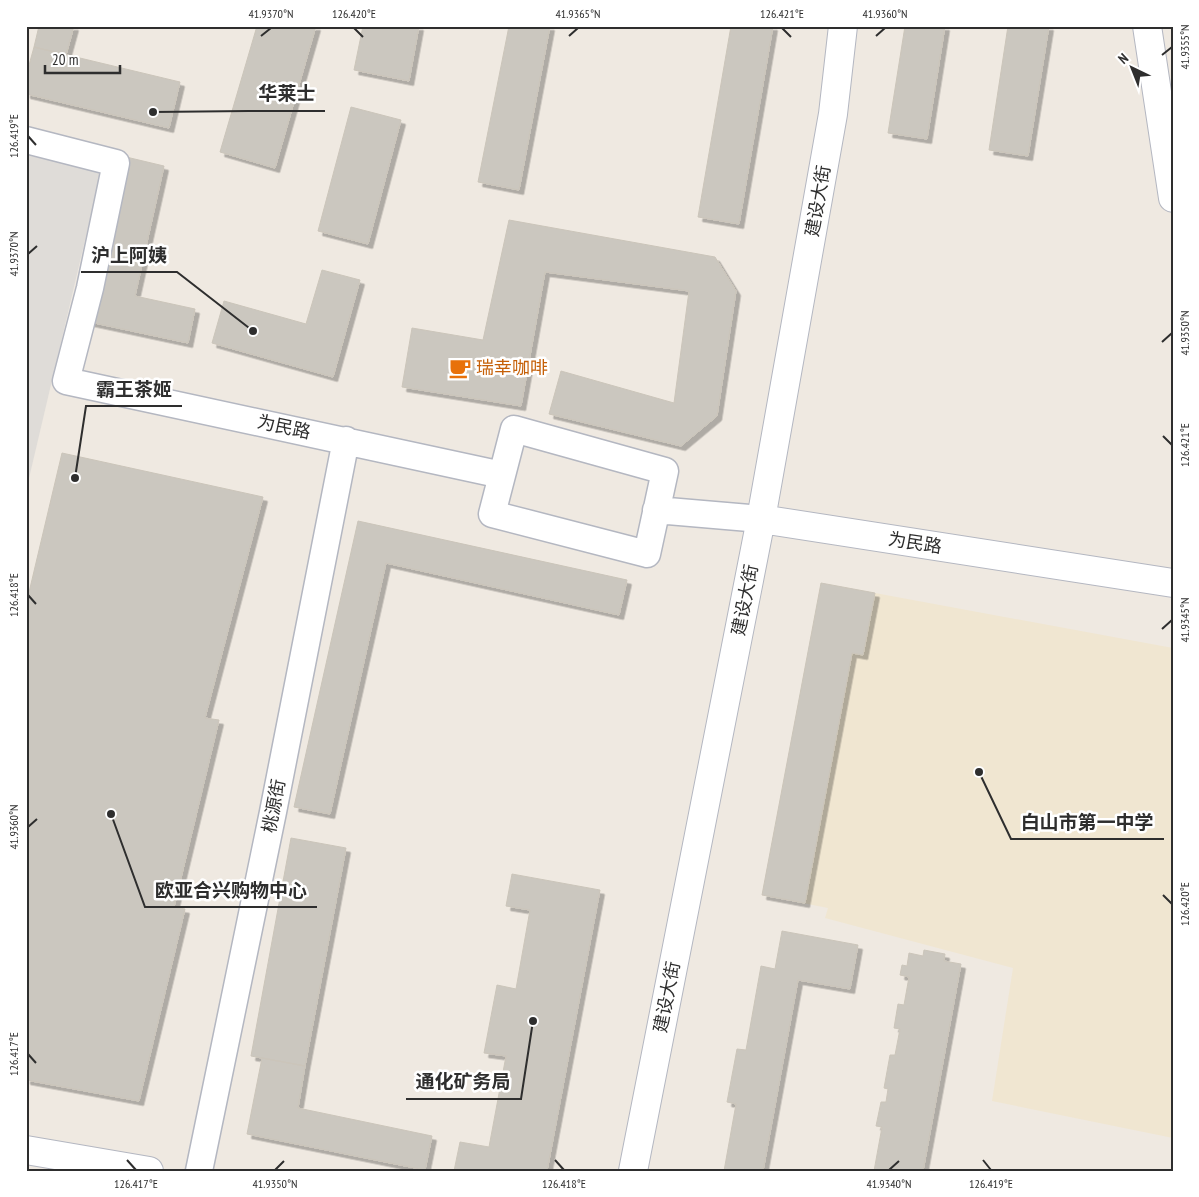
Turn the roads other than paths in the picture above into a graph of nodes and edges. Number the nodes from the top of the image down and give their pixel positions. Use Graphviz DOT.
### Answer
graph roads {
  1 [pos="843,26"];
  2 [pos="1147,26"];
  3 [pos="26,140"];
  4 [pos="1173,198"];
  5 [pos="346,440"];
  6 [pos="502,475"];
  7 [pos="656,510"];
  8 [pos="761,519"];
  9 [pos="1173,583"];
  10 [pos="26,1150"];
  11 [pos="149,1171"];
  12 [pos="199,1171"];
  13 [pos="633,1171"];
  1 -- 8 [label="main road, 建设大街"];
  2 -- 4 [label="main road"];
  3 -- 5 [label="street, 为民路"];
  5 -- 6 [label="street, 为民路"];
  5 -- 12 [label="street, 桃源街"];
  6 -- 7 [label="street"];
  6 -- 7 [label="street"];
  7 -- 8 [label="street, 为民路"];
  8 -- 9 [label="main road, 为民路"];
  8 -- 13 [label="main road, 建设大街"];
  10 -- 11 [label="main road"];
}
